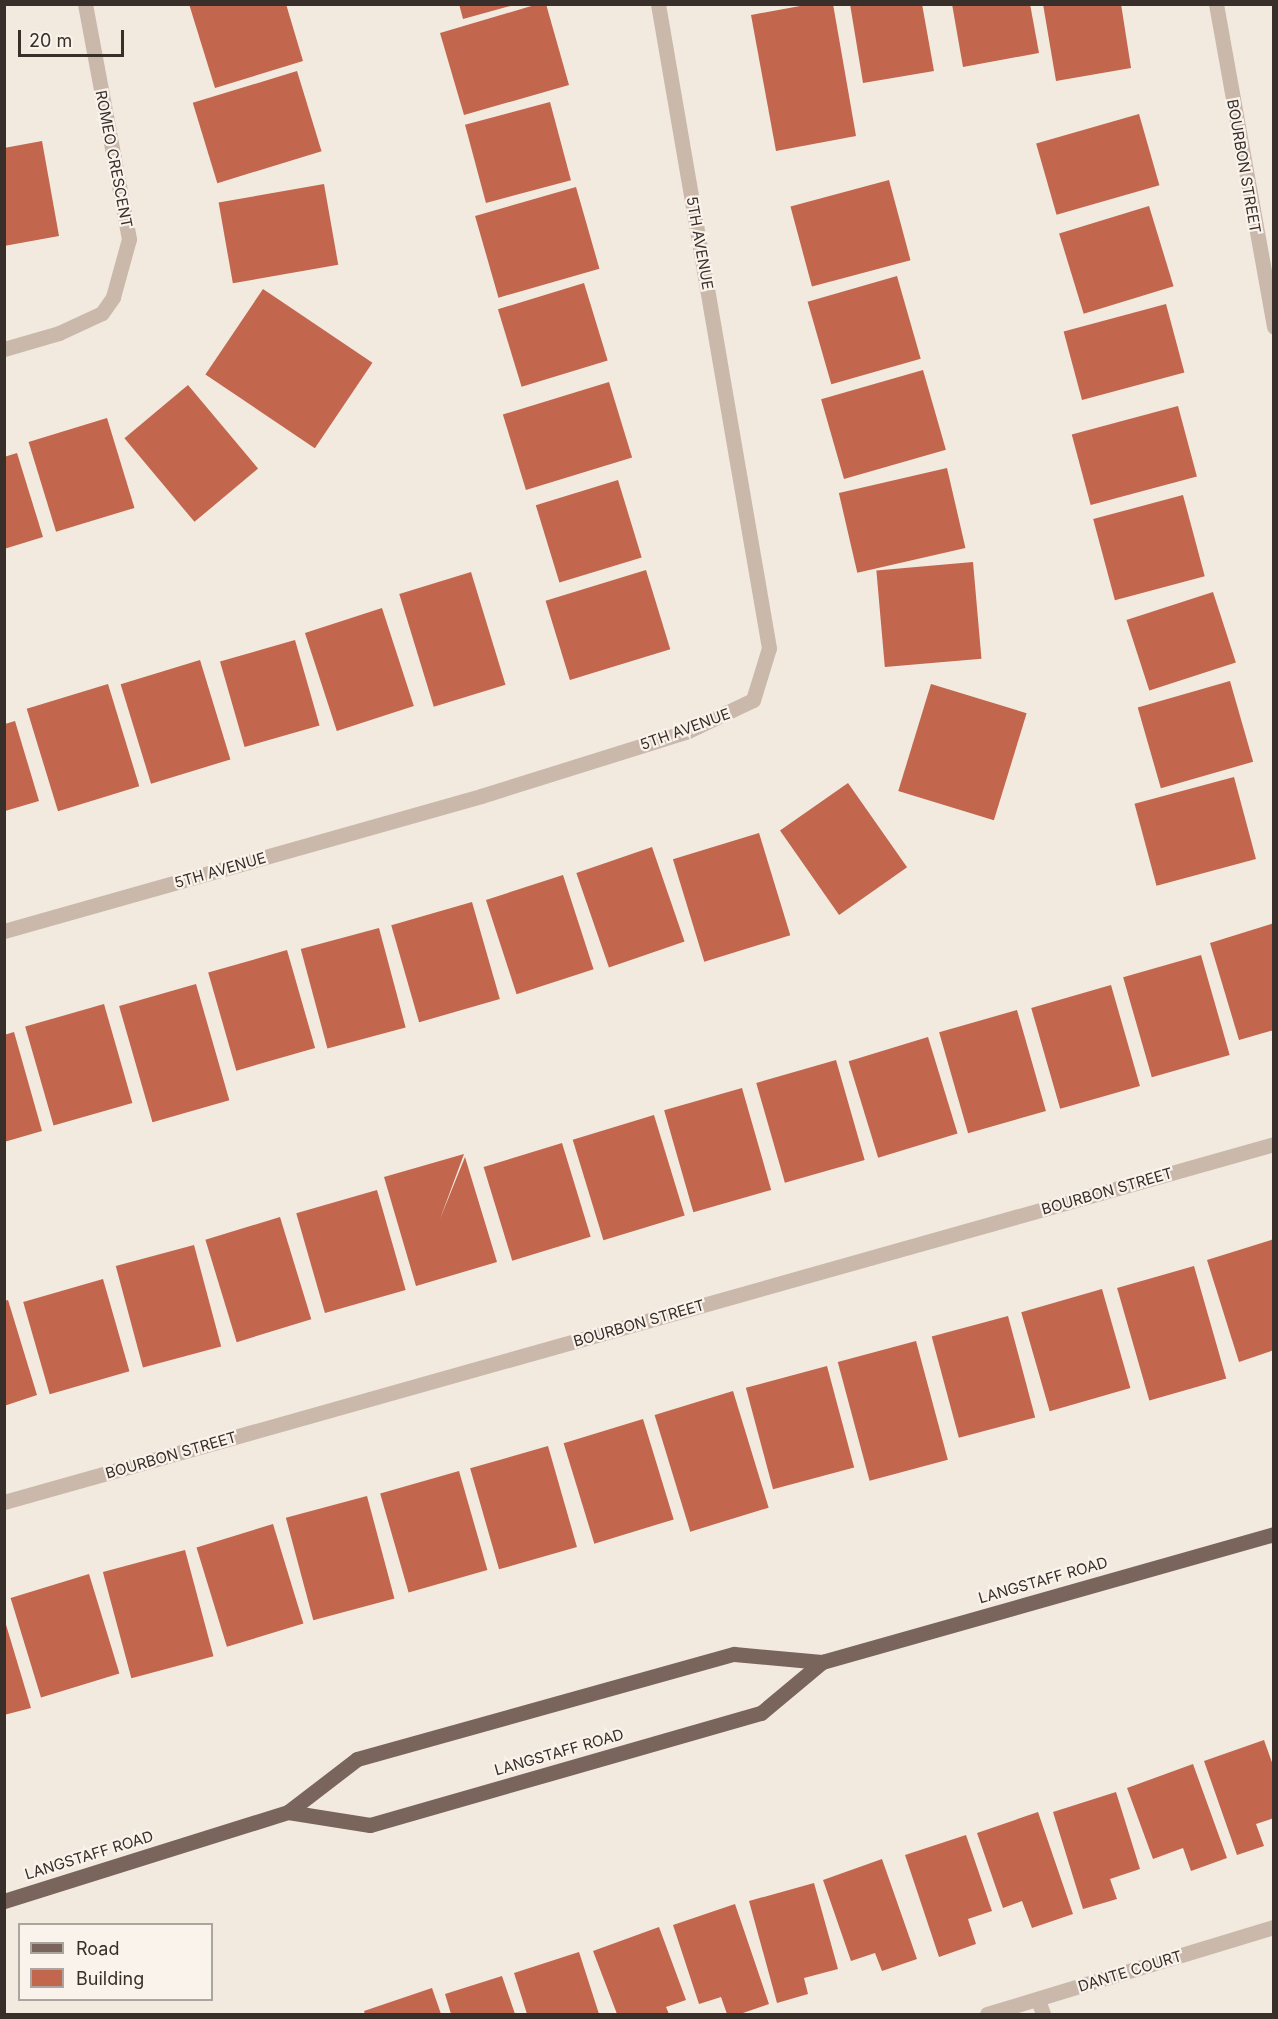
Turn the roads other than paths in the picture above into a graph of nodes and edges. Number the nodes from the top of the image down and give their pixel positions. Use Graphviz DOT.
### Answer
graph roads {
  1 [pos="85,4"];
  2 [pos="658,4"];
  3 [pos="1216,4"];
  4 [pos="1274,327"];
  5 [pos="4,349"];
  6 [pos="4,931"];
  7 [pos="1274,1144"];
  8 [pos="4,1502"];
  9 [pos="1274,1534"];
  10 [pos="822,1662"];
  11 [pos="288,1812"];
  12 [pos="4,1901"];
  13 [pos="1274,1927"];
  14 [pos="1038,2000"];
  15 [pos="987,2014"];
  16 [pos="1043,2014"];
  1 -- 5 [label="street, ROMEO CRESCENT"];
  2 -- 6 [label="street, 5TH AVENUE"];
  3 -- 4 [label="street, BOURBON STREET"];
  7 -- 8 [label="street, BOURBON STREET"];
  9 -- 10 [label="main road, LANGSTAFF ROAD"];
  10 -- 11 [label="main road, LANGSTAFF ROAD"];
  10 -- 11 [label="main road, LANGSTAFF ROAD"];
  11 -- 12 [label="main road, LANGSTAFF ROAD"];
  13 -- 14 [label="street, DANTE COURT"];
  14 -- 15 [label="street, DANTE COURT"];
  14 -- 16 [label="street"];
}
